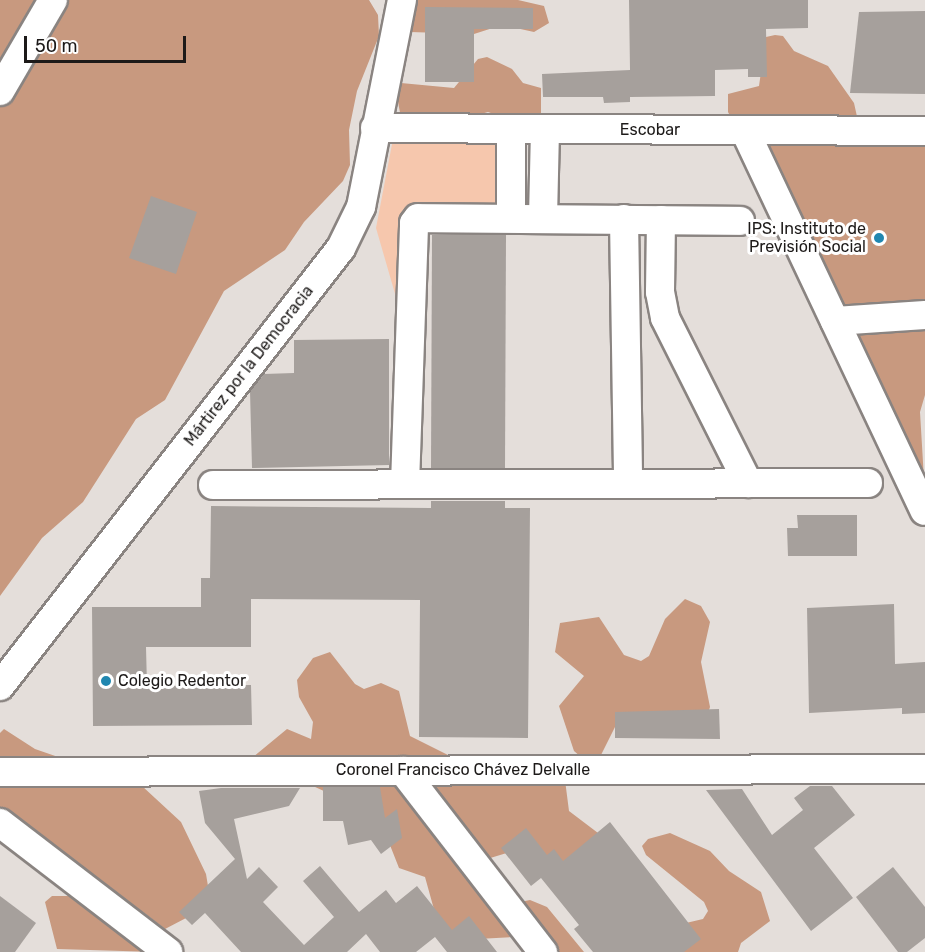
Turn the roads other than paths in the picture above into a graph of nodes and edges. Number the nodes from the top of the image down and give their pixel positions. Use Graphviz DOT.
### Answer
graph roads {
  1 [pos="53,0"];
  2 [pos="402,0"];
  3 [pos="0,91"];
  4 [pos="375,128"];
  5 [pos="511,129"];
  6 [pos="545,129"];
  7 [pos="745,130"];
  8 [pos="925,131"];
  9 [pos="511,217"];
  10 [pos="543,218"];
  11 [pos="624,219"];
  12 [pos="661,220"];
  13 [pos="740,221"];
  14 [pos="925,315"];
  15 [pos="835,321"];
  16 [pos="748,483"];
  17 [pos="868,483"];
  18 [pos="405,484"];
  19 [pos="628,484"];
  20 [pos="213,485"];
  21 [pos="925,511"];
  22 [pos="0,686"];
  23 [pos="925,769"];
  24 [pos="404,771"];
  25 [pos="0,772"];
  26 [pos="0,823"];
  27 [pos="168,952"];
  28 [pos="543,952"];
  1 -- 3 [label="street"];
  2 -- 4 [label="street, Mártirez por la Democracia"];
  4 -- 5 [label="street, Escobar"];
  4 -- 22 [label="street, Mártirez por la Democracia"];
  5 -- 6 [label="street, Escobar"];
  5 -- 9 [label="street"];
  6 -- 7 [label="street, Escobar"];
  6 -- 10 [label="street"];
  7 -- 8 [label="street, Escobar"];
  7 -- 15 [label="street"];
  9 -- 10 [label="street"];
  9 -- 18 [label="street"];
  10 -- 11 [label="street"];
  11 -- 12 [label="street"];
  11 -- 19 [label="street"];
  12 -- 13 [label="street"];
  12 -- 16 [label="street"];
  14 -- 15 [label="street"];
  15 -- 21 [label="street"];
  16 -- 17 [label="street"];
  16 -- 19 [label="street"];
  18 -- 19 [label="street"];
  18 -- 20 [label="street"];
  23 -- 24 [label="street, Coronel Francisco Chávez Delvalle"];
  24 -- 25 [label="street, Coronel Francisco Chávez Delvalle"];
  24 -- 28 [label="street"];
  26 -- 27 [label="street"];
}
